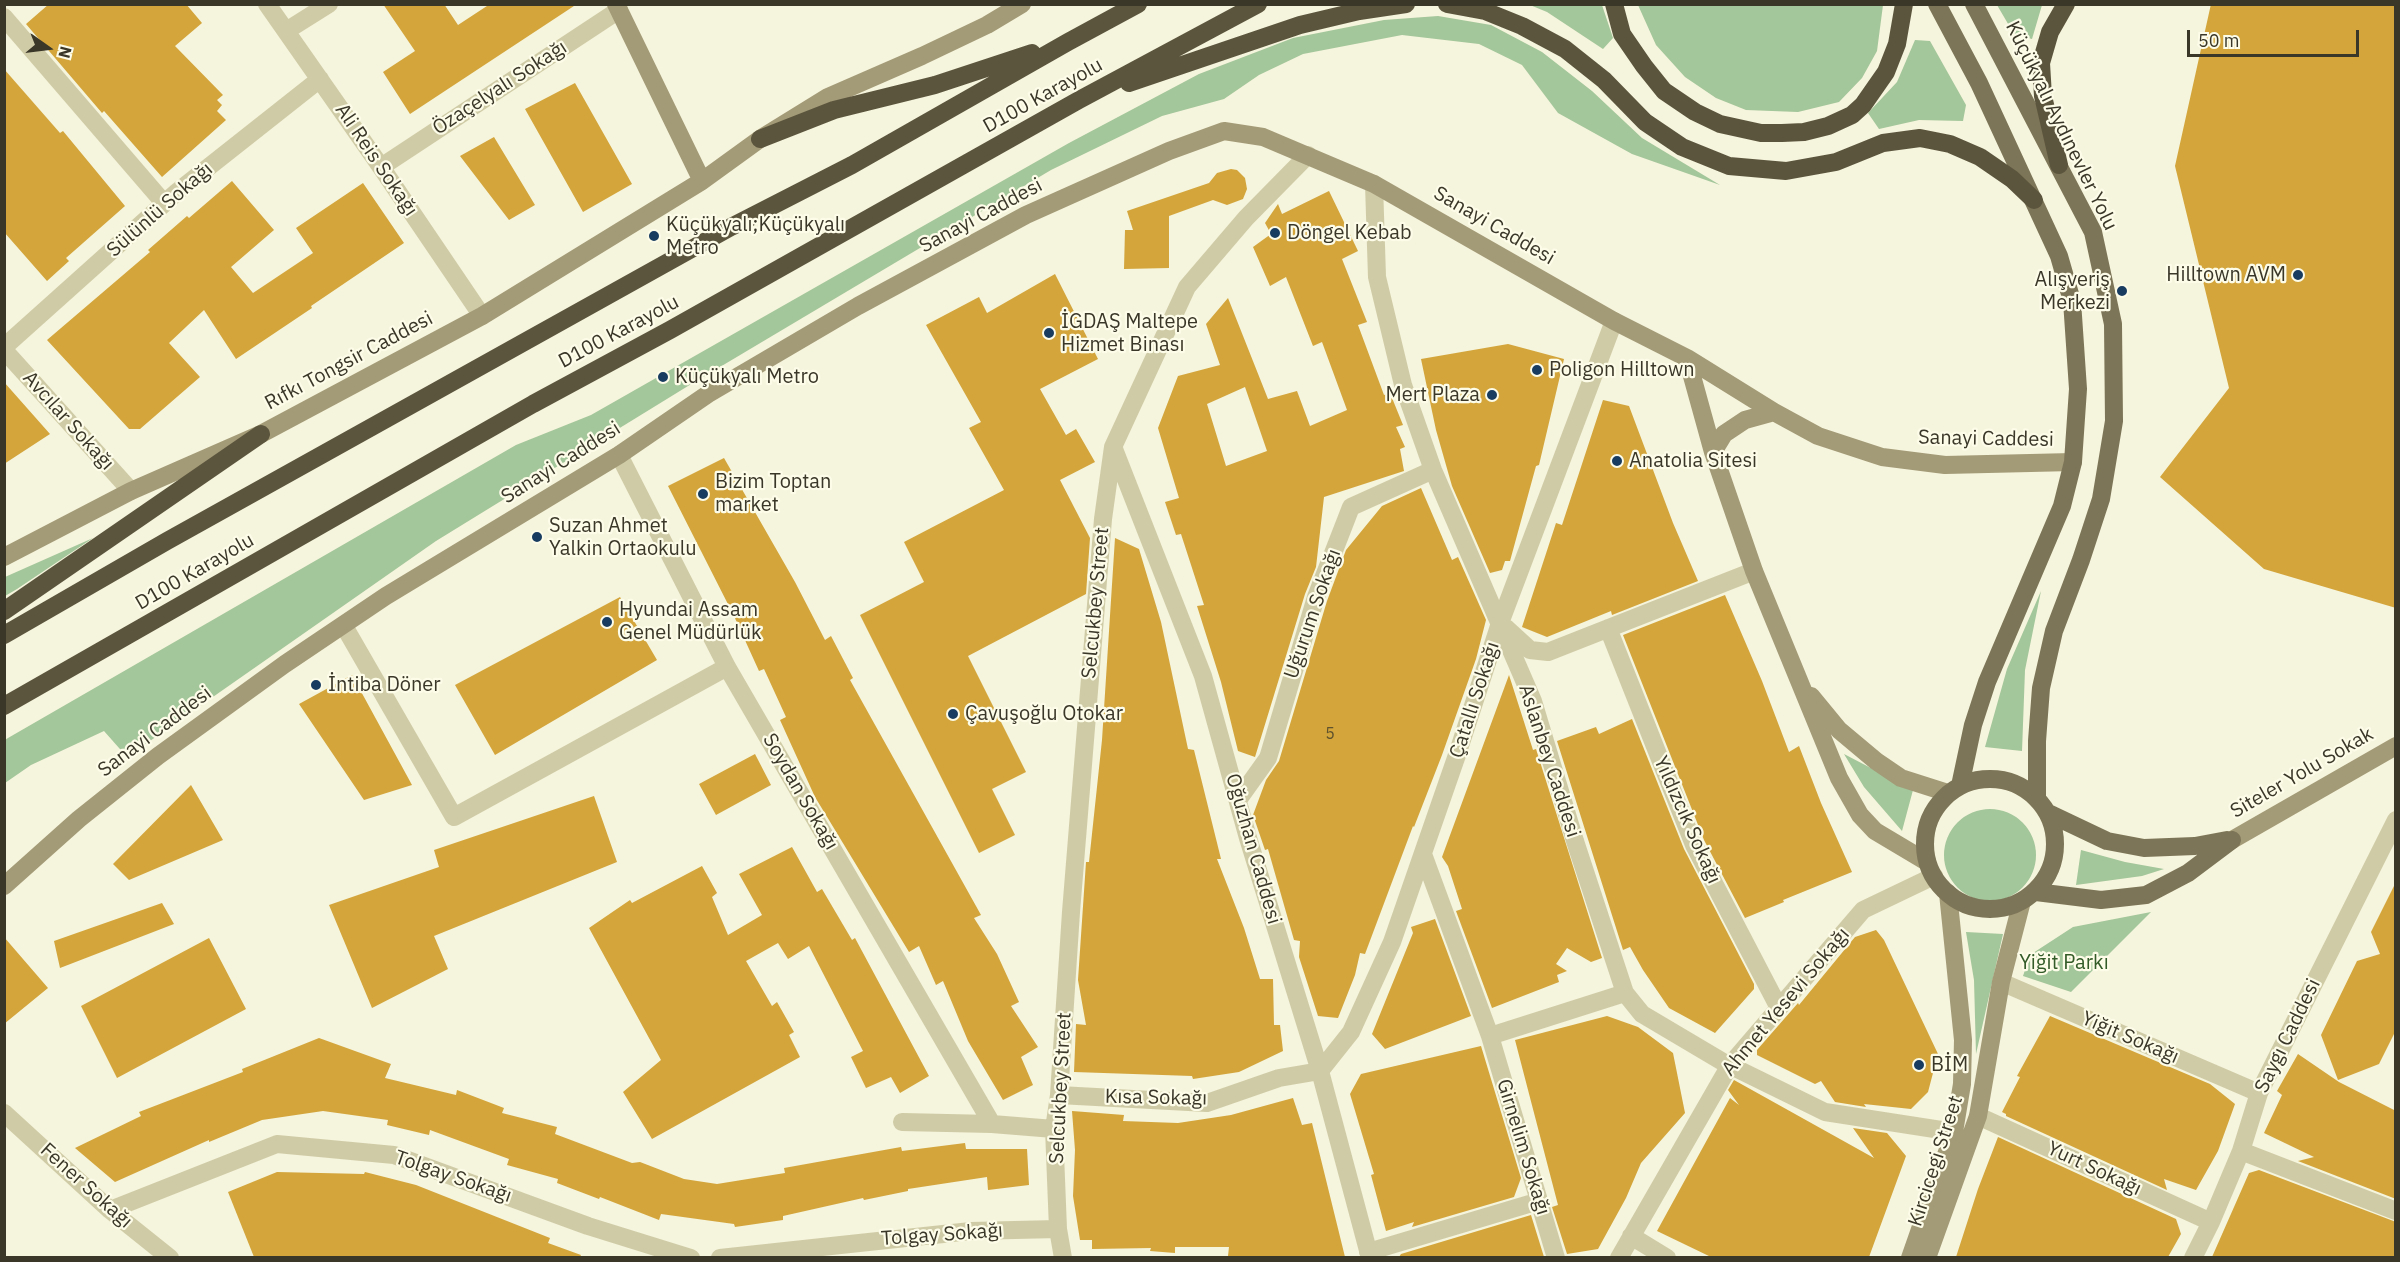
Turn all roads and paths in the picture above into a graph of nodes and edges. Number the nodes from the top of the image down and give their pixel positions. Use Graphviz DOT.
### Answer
graph roads {
  1 [pos="267,4"];
  2 [pos="329,4"];
  3 [pos="1022,4"];
  4 [pos="1130,4"];
  5 [pos="1138,4"];
  6 [pos="1258,4"];
  7 [pos="1406,4"];
  8 [pos="1447,4"];
  9 [pos="1614,4"];
  10 [pos="1904,4"];
  11 [pos="1936,4"];
  12 [pos="1974,4"];
  13 [pos="2066,4"];
  14 [pos="617,7"];
  15 [pos="1115,16"];
  16 [pos="4,17"];
  17 [pos="286,31"];
  18 [pos="1068,42"];
  19 [pos="320,79"];
  20 [pos="1079,100"];
  21 [pos="760,139"];
  22 [pos="1308,155"];
  23 [pos="2059,165"];
  24 [pos="381,167"];
  25 [pos="702,181"];
  26 [pos="1374,184"];
  27 [pos="2034,200"];
  28 [pos="164,204"];
  29 [pos="482,316"];
  30 [pos="1614,321"];
  31 [pos="4,349"];
  32 [pos="1687,358"];
  33 [pos="1774,412"];
  34 [pos="261,434"];
  35 [pos="1113,447"];
  36 [pos="1713,452"];
  37 [pos="619,455"];
  38 [pos="2073,462"];
  39 [pos="1433,470"];
  40 [pos="131,491"];
  41 [pos="4,557"];
  42 [pos="1754,571"];
  43 [pos="4,611"];
  44 [pos="1500,623"];
  45 [pos="344,626"];
  46 [pos="1608,628"];
  47 [pos="4,635"];
  48 [pos="727,667"];
  49 [pos="1803,686"];
  50 [pos="31,693"];
  51 [pos="4,706"];
  52 [pos="4,713"];
  53 [pos="2396,746"];
  54 [pos="1954,790"];
  55 [pos="1238,800"];
  56 [pos="2042,806"];
  57 [pos="2396,820"];
  58 [pos="2232,840"];
  59 [pos="1424,854"];
  60 [pos="1930,869"];
  61 [pos="4,886"];
  62 [pos="1948,892"];
  63 [pos="2029,896"];
  64 [pos="2001,982"];
  65 [pos="1625,993"];
  66 [pos="1778,1006"];
  67 [pos="1490,1036"];
  68 [pos="1730,1065"];
  69 [pos="1320,1071"];
  70 [pos="2259,1093"];
  71 [pos="1059,1095"];
  72 [pos="4,1113"];
  73 [pos="1978,1116"];
  74 [pos="902,1122"];
  75 [pos="992,1124"];
  76 [pos="1054,1129"];
  77 [pos="1954,1132"];
  78 [pos="2241,1151"];
  79 [pos="1539,1202"];
  80 [pos="110,1210"];
  81 [pos="2396,1211"];
  82 [pos="2211,1222"];
  83 [pos="1058,1229"];
  84 [pos="1631,1236"];
  85 [pos="1369,1255"];
  86 [pos="170,1257"];
  87 [pos="691,1257"];
  88 [pos="720,1257"];
  89 [pos="1063,1257"];
  90 [pos="1556,1257"];
  91 [pos="1619,1257"];
  92 [pos="1667,1257"];
  93 [pos="1910,1257"];
  94 [pos="1927,1257"];
  95 [pos="2193,1257"];
  1 -- 17 [label="street, Ali Reis Sokağı"];
  2 -- 17 [label="street"];
  3 -- 21 [label="main road, Rıfkı Tongsir Caddesi"];
  4 -- 15 [label="highway"];
  5 -- 15 [label="highway, D100 Karayolu"];
  6 -- 20 [label="highway, D100 Karayolu"];
  7 -- 20 [label="highway"];
  8 -- 27 [label="highway"];
  9 -- 10 [label="highway"];
  11 -- 27 [label="main road"];
  12 -- 23 [label="main road, Küçükyalı Aydınevler Yolu"];
  13 -- 23 [label="highway"];
  14 -- 24 [label="street, Özaçelyalı Sokağı"];
  14 -- 25 [label="main road"];
  15 -- 18 [label="highway, D100 Karayolu"];
  16 -- 28 [label="street"];
  17 -- 19 [label="street, Ali Reis Sokağı"];
  18 -- 21 [label="highway"];
  18 -- 47 [label="highway, D100 Karayolu"];
  19 -- 24 [label="street, Ali Reis Sokağı"];
  19 -- 28 [label="street, Sülünlü Sokağı"];
  20 -- 50 [label="highway, D100 Karayolu"];
  21 -- 25 [label="main road, Rıfkı Tongsir Caddesi"];
  22 -- 26 [label="main road, Sanayi Caddesi"];
  22 -- 35 [label="street, Selcukbey Street"];
  22 -- 37 [label="main road, Sanayi Caddesi"];
  23 -- 56 [label="main road, Küçükyalı Aydınevler Yolu"];
  24 -- 29 [label="street, Ali Reis Sokağı"];
  25 -- 29 [label="main road, Rıfkı Tongsir Caddesi"];
  26 -- 30 [label="main road, Sanayi Caddesi"];
  26 -- 39 [label="street, Aslanbey Caddesi"];
  27 -- 38 [label="main road"];
  28 -- 31 [label="street, Sülünlü Sokağı"];
  29 -- 34 [label="main road, Rıfkı Tongsir Caddesi"];
  30 -- 32 [label="main road, Sanayi Caddesi"];
  30 -- 44 [label="street, Çatallı Sokağı"];
  31 -- 40 [label="street, Avcılar Sokağı"];
  32 -- 33 [label="main road, Sanayi Caddesi"];
  32 -- 36 [label="main road"];
  33 -- 36 [label="main road"];
  33 -- 38 [label="main road, Sanayi Caddesi"];
  34 -- 40 [label="main road, Rıfkı Tongsir Caddesi"];
  34 -- 43 [label="highway"];
  35 -- 55 [label="street, Oğuzhan Caddesi"];
  35 -- 71 [label="street, Selcukbey Street"];
  36 -- 42 [label="main road"];
  37 -- 45 [label="main road, Sanayi Caddesi"];
  37 -- 48 [label="street, Soydan Sokağı"];
  38 -- 54 [label="main road"];
  39 -- 44 [label="street, Aslanbey Caddesi"];
  39 -- 55 [label="street, Uğurum Sokağı"];
  40 -- 41 [label="main road, Rıfkı Tongsir Caddesi"];
  42 -- 46 [label="street"];
  42 -- 49 [label="main road"];
  44 -- 46 [label="street"];
  44 -- 59 [label="street, Çatallı Sokağı"];
  44 -- 65 [label="street, Aslanbey Caddesi"];
  45 -- 48 [label="street"];
  45 -- 61 [label="main road, Sanayi Caddesi"];
  46 -- 66 [label="street, Yıldızcık Sokağı"];
  48 -- 75 [label="street, Soydan Sokağı"];
  49 -- 54 [label="main road"];
  49 -- 60 [label="main road"];
  50 -- 51 [label="highway, D100 Karayolu"];
  50 -- 52 [label="highway"];
  53 -- 58 [label="main road, Siteler Yolu Sokak"];
  54 -- 56 [label="main road"];
  54 -- 60 [label="main road"];
  55 -- 69 [label="street, Oğuzhan Caddesi"];
  56 -- 58 [label="main road"];
  56 -- 63 [label="main road"];
  57 -- 70 [label="street, Saygı Caddesi"];
  58 -- 63 [label="main road"];
  59 -- 67 [label="street, Girnelim Sokağı"];
  59 -- 69 [label="street, Çatallı Sokağı"];
  60 -- 62 [label="main road"];
  60 -- 66 [label="street, Ahmet Yesevi Sokağı"];
  62 -- 63 [label="main road"];
  62 -- 77 [label="main road"];
  63 -- 64 [label="main road, Kircicegi Street"];
  64 -- 70 [label="street, Yiğit Sokağı"];
  64 -- 73 [label="main road, Kircicegi Street"];
  65 -- 67 [label="street"];
  65 -- 68 [label="street, Aslanbey Caddesi"];
  66 -- 68 [label="street, Ahmet Yesevi Sokağı"];
  67 -- 79 [label="street, Girnelim Sokağı"];
  68 -- 77 [label="street, Aslanbey Caddesi"];
  68 -- 84 [label="street, Ahmet Yesevi Sokağı"];
  69 -- 71 [label="street, Kısa Sokağı"];
  69 -- 85 [label="street, Oğuzhan Caddesi"];
  70 -- 78 [label="street, Saygı Caddesi"];
  71 -- 76 [label="street, Selcukbey Street"];
  72 -- 80 [label="street, Fener Sokağı"];
  73 -- 82 [label="street, Yurt Sokağı"];
  73 -- 94 [label="main road, Kircicegi Street"];
  74 -- 75 [label="street"];
  75 -- 76 [label="street"];
  76 -- 83 [label="street, Selcukbey Street"];
  77 -- 93 [label="main road"];
  78 -- 81 [label="street"];
  78 -- 82 [label="street, Saygı Caddesi"];
  79 -- 85 [label="street"];
  79 -- 90 [label="street, Girnelim Sokağı"];
  80 -- 86 [label="street, Fener Sokağı"];
  80 -- 87 [label="street, Tolgay Sokağı"];
  82 -- 95 [label="street, Saygı Caddesi"];
  83 -- 88 [label="street, Tolgay Sokağı"];
  83 -- 89 [label="street, Selcukbey Street"];
  84 -- 91 [label="street, Ahmet Yesevi Sokağı"];
  84 -- 92 [label="street"];
}
